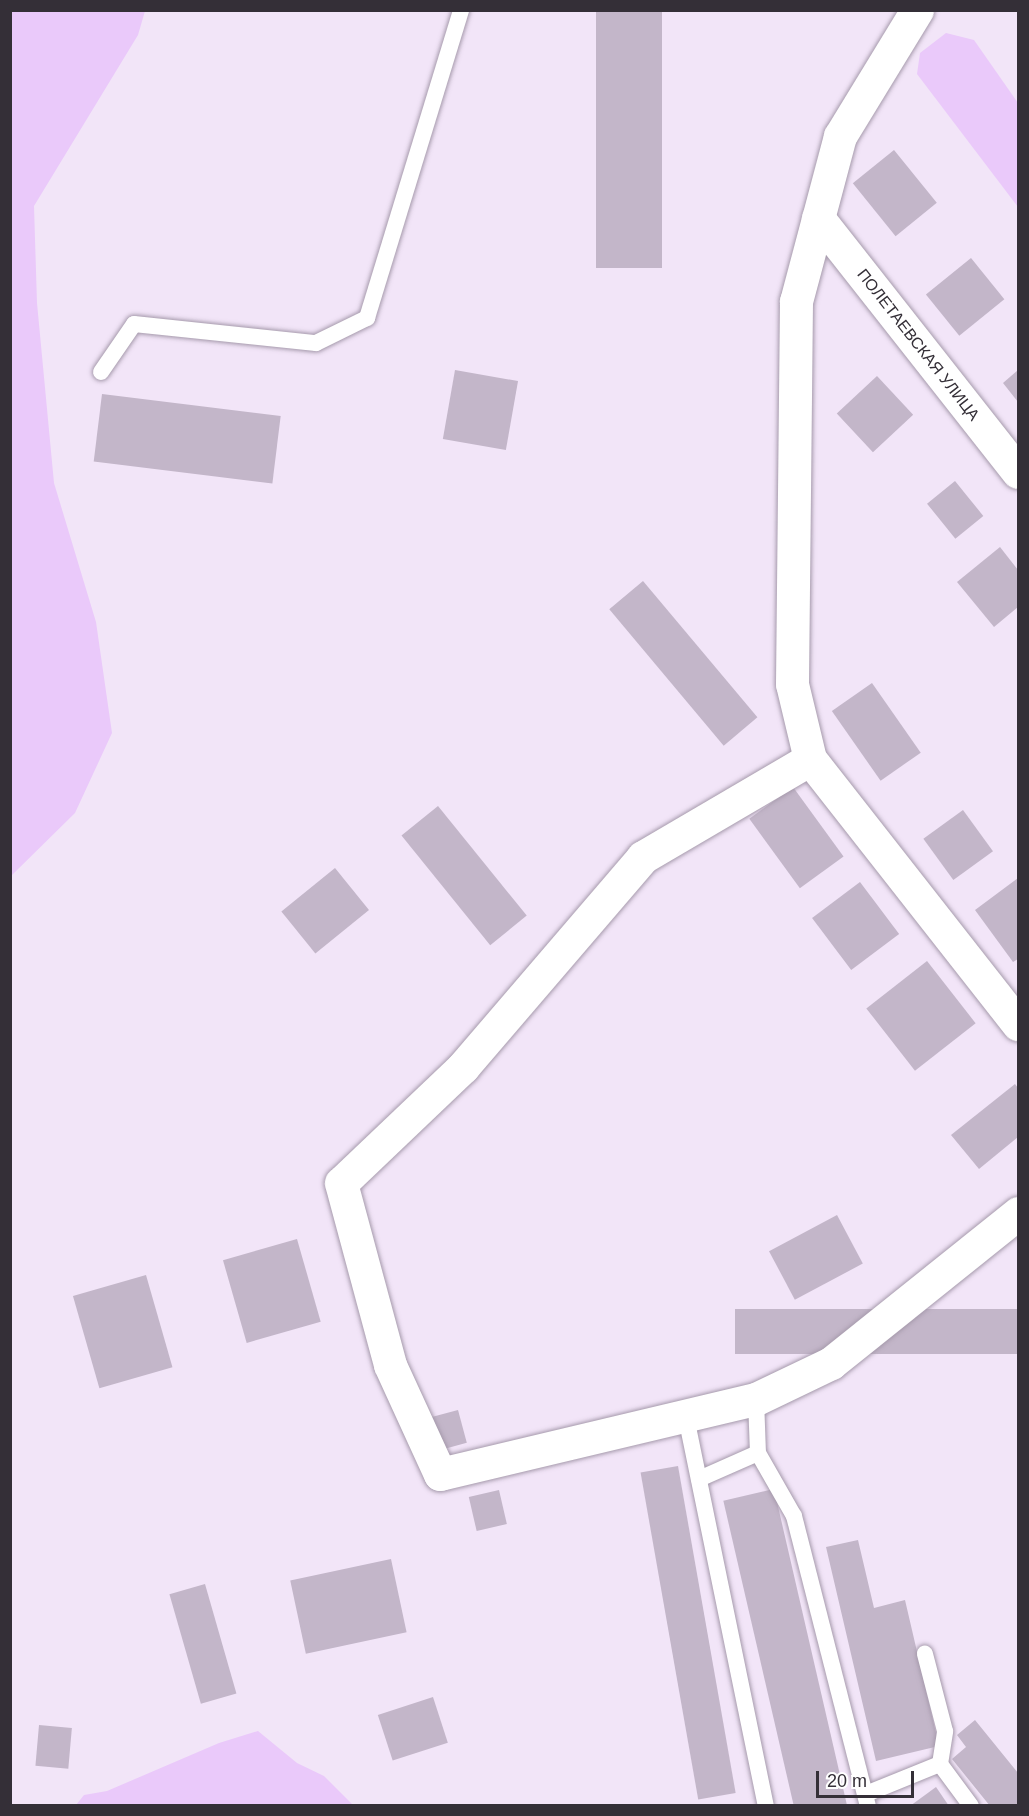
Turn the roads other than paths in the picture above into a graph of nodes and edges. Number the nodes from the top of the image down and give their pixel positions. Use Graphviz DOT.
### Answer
graph roads {
  1 [pos="461,10"];
  2 [pos="917,10"];
  3 [pos="818,218"];
  4 [pos="101,372"];
  5 [pos="1018,472"];
  6 [pos="810,759"];
  7 [pos="1018,1024"];
  8 [pos="1018,1213"];
  9 [pos="756,1399"];
  10 [pos="686,1417"];
  11 [pos="758,1453"];
  12 [pos="699,1479"];
  13 [pos="925,1654"];
  14 [pos="940,1764"];
  15 [pos="867,1800"];
  16 [pos="766,1806"];
  17 [pos="971,1806"];
  1 -- 4 [label="lane"];
  2 -- 3 [label="street"];
  3 -- 5 [label="street, ПОЛЕТАЕВСКАЯ УЛИЦА"];
  3 -- 6 [label="street"];
  6 -- 7 [label="street"];
  6 -- 10 [label="street"];
  8 -- 9 [label="street"];
  9 -- 10 [label="street"];
  9 -- 11 [label="lane"];
  10 -- 12 [label="lane"];
  11 -- 12 [label="lane"];
  11 -- 15 [label="lane"];
  12 -- 16 [label="lane"];
  13 -- 14 [label="lane"];
  14 -- 15 [label="lane"];
  14 -- 17 [label="lane"];
}
